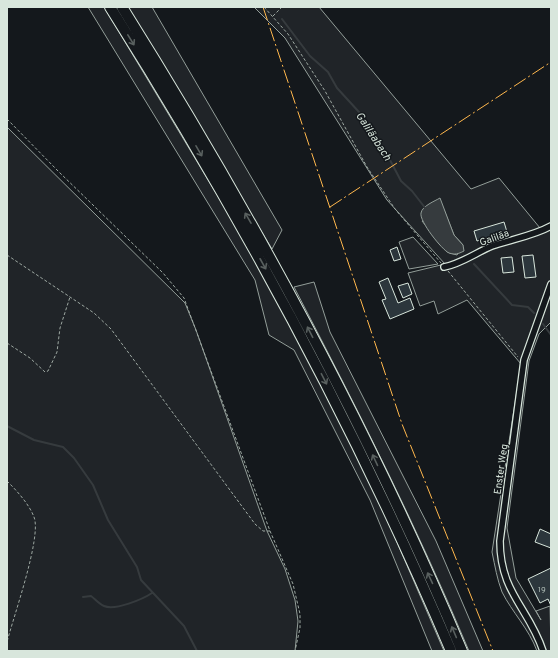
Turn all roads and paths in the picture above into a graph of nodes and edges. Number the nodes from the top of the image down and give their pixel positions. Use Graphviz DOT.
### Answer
graph roads {
  1 [pos="110,7"];
  2 [pos="122,7"];
  3 [pos="264,7"];
  4 [pos="282,7"];
  5 [pos="273,16"];
  6 [pos="7,119"];
  7 [pos="551,226"];
  8 [pos="7,255"];
  9 [pos="444,267"];
  10 [pos="551,284"];
  11 [pos="71,296"];
  12 [pos="7,343"];
  13 [pos="524,360"];
  14 [pos="7,481"];
  15 [pos="270,531"];
  16 [pos="7,642"];
  17 [pos="295,651"];
  18 [pos="451,651"];
  19 [pos="462,651"];
  20 [pos="543,651"];
  1 -- 18 [label="highway, one-way"];
  19 -- 2 [label="highway, one-way"];
  3 -- 5 [label="path"];
  4 -- 5 [label="path"];
  5 -- 9 [label="path"];
  6 -- 15 [label="path"];
  7 -- 9 [label="street, Galiläa"];
  8 -- 11 [label="path"];
  9 -- 13 [label="path"];
  10 -- 13 [label="street, Enster Weg"];
  11 -- 12 [label="path"];
  11 -- 15 [label="path"];
  13 -- 20 [label="street, Enster Weg"];
  14 -- 16 [label="path"];
  15 -- 17 [label="path"];
}
